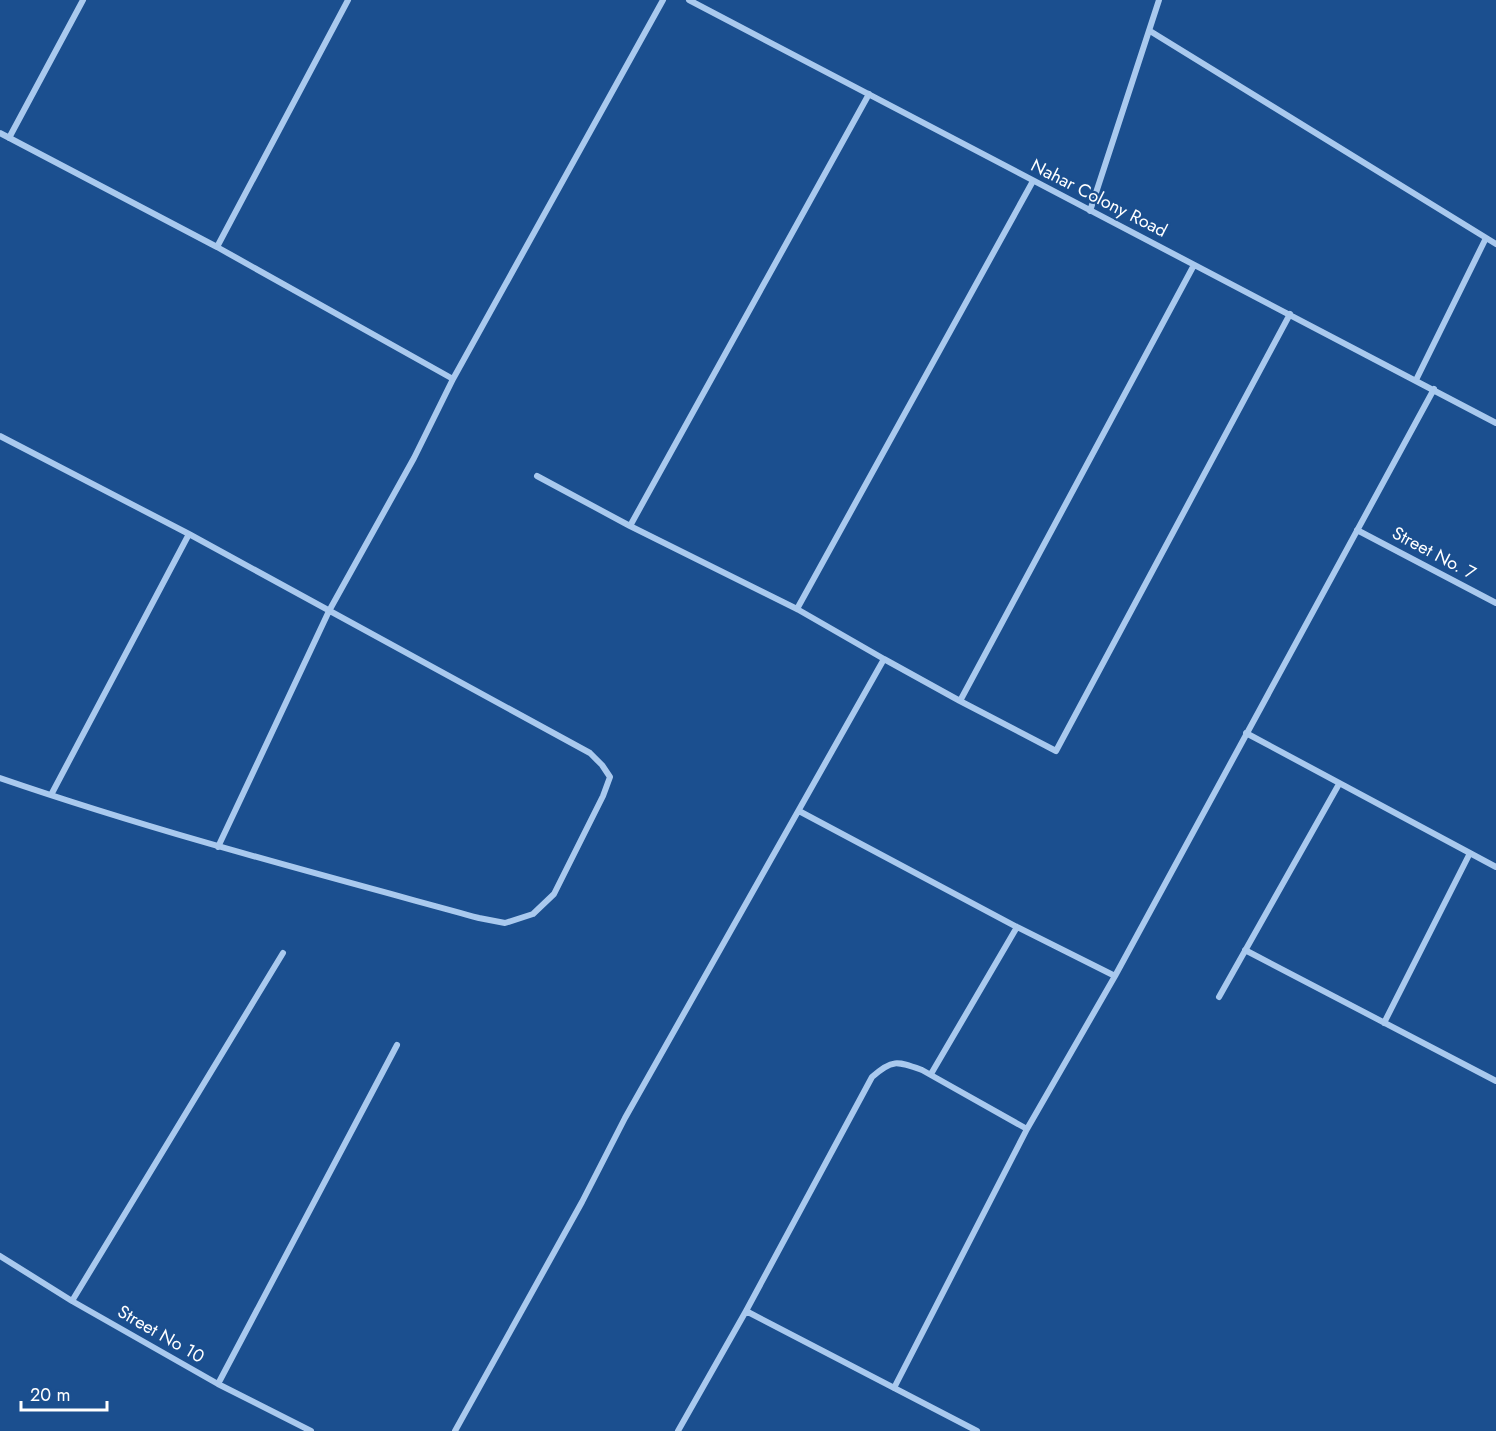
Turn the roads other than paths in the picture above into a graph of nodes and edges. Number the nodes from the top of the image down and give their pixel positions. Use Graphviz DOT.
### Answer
graph roads {
  1 [pos="83,0"];
  2 [pos="348,0"];
  3 [pos="663,0"];
  4 [pos="688,0"];
  5 [pos="1159,0"];
  6 [pos="1150,31"];
  7 [pos="869,94"];
  8 [pos="0,133"];
  9 [pos="9,138"];
  10 [pos="1033,181"];
  11 [pos="1090,211"];
  12 [pos="1486,238"];
  13 [pos="1496,244"];
  14 [pos="217,247"];
  15 [pos="1194,265"];
  16 [pos="1290,314"];
  17 [pos="453,379"];
  18 [pos="1416,380"];
  19 [pos="1434,389"];
  20 [pos="1496,423"];
  21 [pos="0,436"];
  22 [pos="537,476"];
  23 [pos="630,526"];
  24 [pos="1357,530"];
  25 [pos="189,534"];
  26 [pos="1496,603"];
  27 [pos="797,609"];
  28 [pos="329,611"];
  29 [pos="884,659"];
  30 [pos="960,701"];
  31 [pos="1246,734"];
  32 [pos="0,778"];
  33 [pos="1339,784"];
  34 [pos="51,795"];
  35 [pos="798,811"];
  36 [pos="218,847"];
  37 [pos="1470,853"];
  38 [pos="1496,867"];
  39 [pos="1017,927"];
  40 [pos="1245,950"];
  41 [pos="283,953"];
  42 [pos="1115,976"];
  43 [pos="1219,997"];
  44 [pos="1384,1023"];
  45 [pos="397,1045"];
  46 [pos="931,1074"];
  47 [pos="1496,1081"];
  48 [pos="1027,1130"];
  49 [pos="0,1256"];
  50 [pos="72,1301"];
  51 [pos="746,1311"];
  52 [pos="218,1384"];
  53 [pos="894,1388"];
  54 [pos="311,1431"];
  55 [pos="455,1431"];
  56 [pos="678,1431"];
  57 [pos="978,1431"];
  1 -- 9 [label="street"];
  2 -- 14 [label="street"];
  3 -- 17 [label="street"];
  4 -- 7 [label="street, Nahar Colony Road"];
  5 -- 6 [label="street"];
  6 -- 11 [label="street"];
  6 -- 12 [label="street"];
  7 -- 10 [label="street, Nahar Colony Road"];
  7 -- 23 [label="street"];
  8 -- 9 [label="street"];
  9 -- 14 [label="street"];
  10 -- 11 [label="street, Nahar Colony Road"];
  10 -- 27 [label="street"];
  11 -- 15 [label="street, Nahar Colony Road"];
  12 -- 13 [label="street"];
  12 -- 18 [label="street"];
  14 -- 17 [label="street"];
  15 -- 16 [label="street, Nahar Colony Road"];
  15 -- 30 [label="street"];
  16 -- 18 [label="street, Nahar Colony Road"];
  16 -- 30 [label="street"];
  17 -- 28 [label="street"];
  18 -- 19 [label="street, Nahar Colony Road"];
  19 -- 20 [label="street, Nahar Colony Road"];
  19 -- 24 [label="street"];
  21 -- 25 [label="street"];
  22 -- 23 [label="street"];
  23 -- 27 [label="street"];
  24 -- 26 [label="street, Street No. 7"];
  24 -- 31 [label="street"];
  25 -- 28 [label="street"];
  25 -- 34 [label="street"];
  27 -- 29 [label="street"];
  28 -- 36 [label="street"];
  28 -- 36 [label="street"];
  29 -- 30 [label="street"];
  29 -- 35 [label="street"];
  31 -- 33 [label="street"];
  31 -- 42 [label="street"];
  32 -- 34 [label="street"];
  33 -- 37 [label="street"];
  33 -- 40 [label="street"];
  34 -- 36 [label="street"];
  35 -- 39 [label="street"];
  35 -- 55 [label="street"];
  37 -- 38 [label="street"];
  37 -- 44 [label="street"];
  39 -- 42 [label="street"];
  39 -- 46 [label="street"];
  40 -- 43 [label="street"];
  40 -- 44 [label="street"];
  41 -- 50 [label="street"];
  42 -- 48 [label="street"];
  44 -- 47 [label="street"];
  45 -- 52 [label="street"];
  46 -- 48 [label="street"];
  46 -- 51 [label="street"];
  48 -- 53 [label="street"];
  49 -- 50 [label="street, Street No 10"];
  50 -- 52 [label="street, Street No 10"];
  51 -- 53 [label="street"];
  51 -- 56 [label="street"];
  52 -- 54 [label="street, Street No 10"];
  53 -- 57 [label="street"];
}
